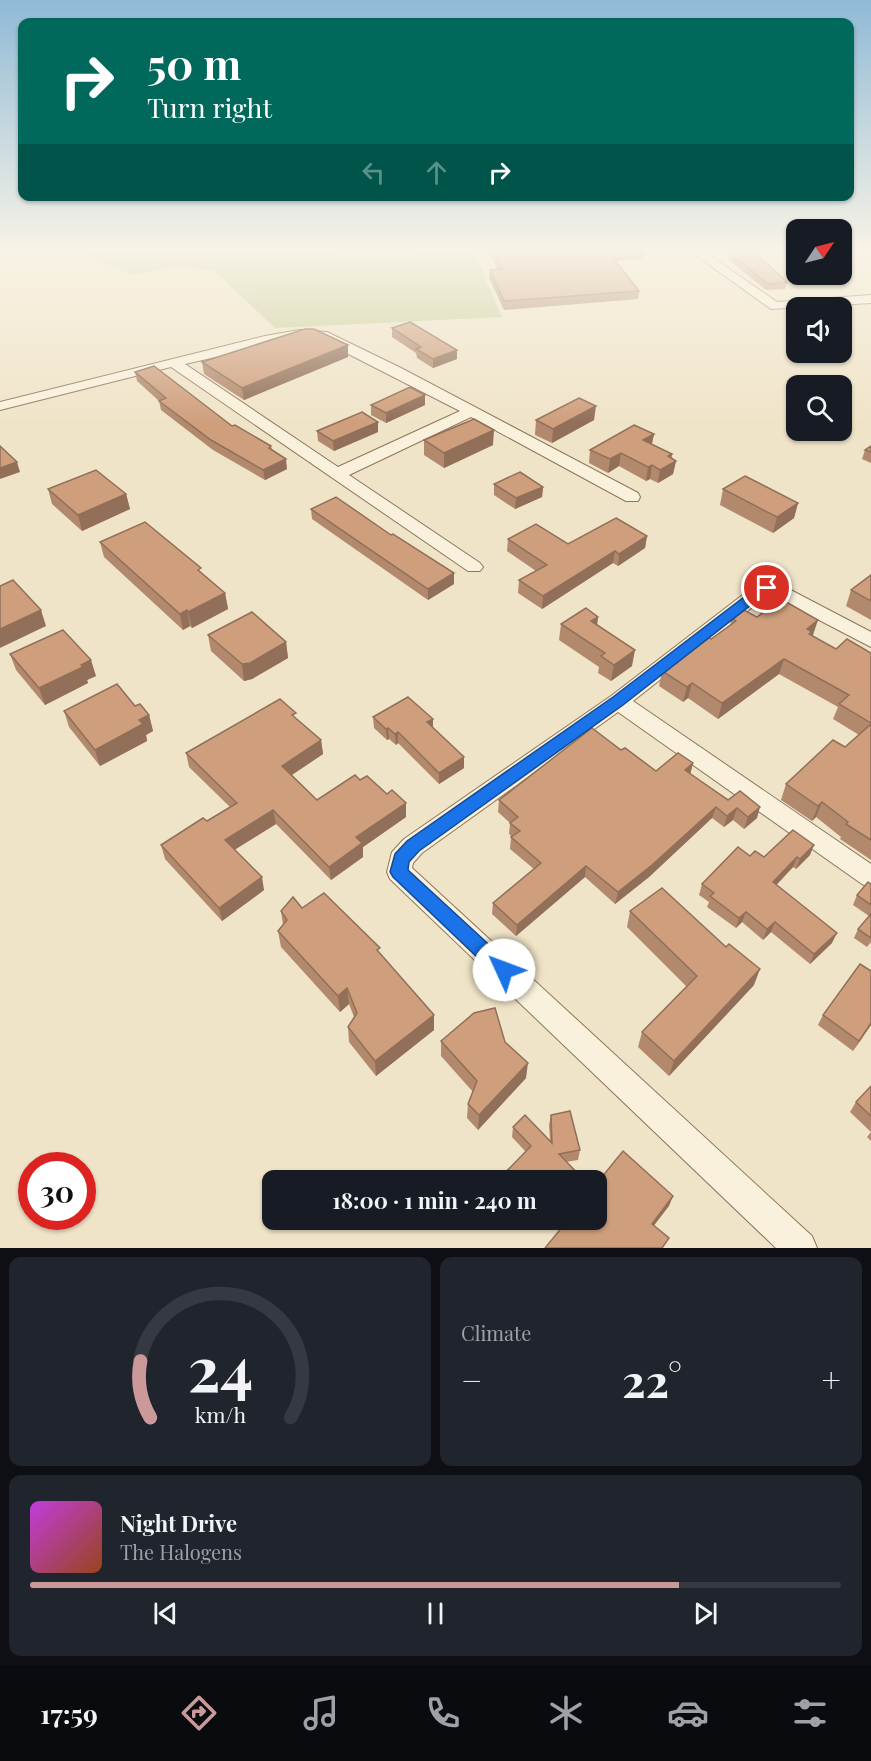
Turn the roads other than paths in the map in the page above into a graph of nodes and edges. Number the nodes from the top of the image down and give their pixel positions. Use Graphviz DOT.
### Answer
graph roads {
  1 [pos="174,363"];
  2 [pos="0,406"];
  3 [pos="471,411"];
  4 [pos="337,474"];
  5 [pos="632,497"];
  6 [pos="474,567"];
  7 [pos="871,640"];
  8 [pos="618,701"];
  9 [pos="871,877"];
  10 [pos="800,1248"];
  1 -- 2 [label="street"];
  1 -- 3 [label="street"];
  1 -- 4 [label="street"];
  3 -- 4 [label="street"];
  3 -- 5 [label="street"];
  4 -- 6 [label="street"];
  7 -- 8 [label="street"];
  8 -- 9 [label="street"];
  8 -- 10 [label="street"];
}
